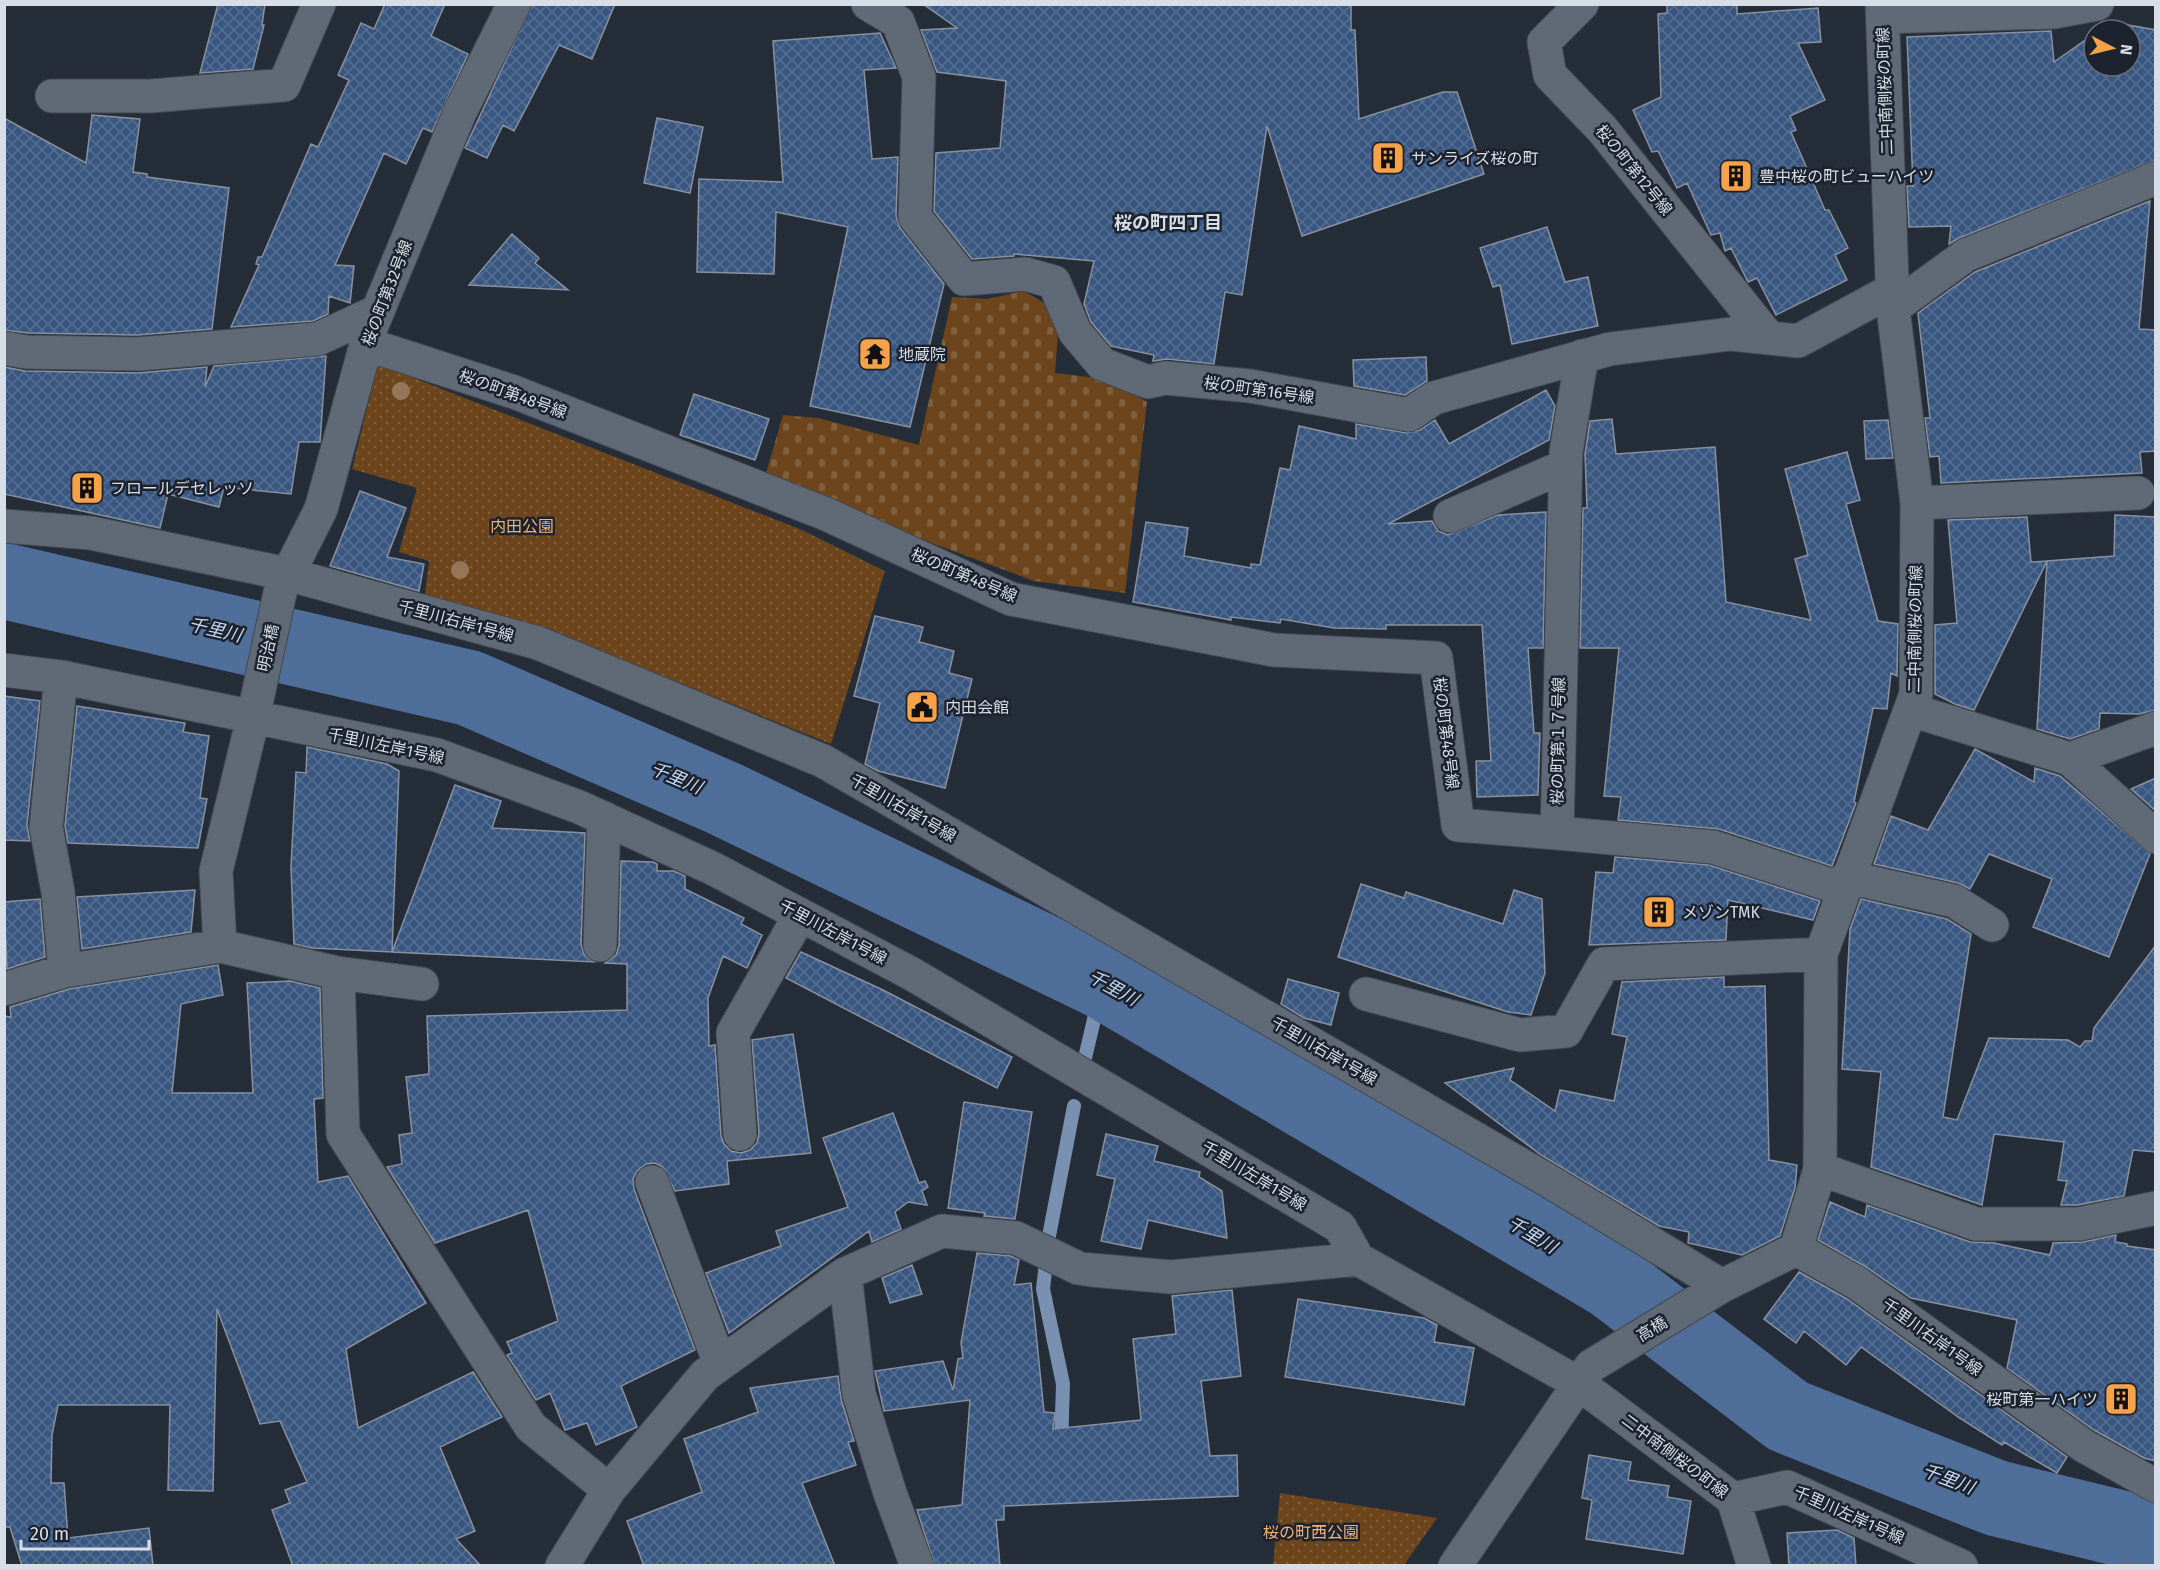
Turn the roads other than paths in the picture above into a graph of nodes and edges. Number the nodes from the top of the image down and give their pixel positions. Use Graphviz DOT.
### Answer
graph roads {
  1 [pos="319,4"];
  2 [pos="514,4"];
  3 [pos="868,4"];
  4 [pos="1582,4"];
  5 [pos="2097,4"];
  6 [pos="1882,11"];
  7 [pos="52,96"];
  8 [pos="2156,178"];
  9 [pos="1892,299"];
  10 [pos="378,311"];
  11 [pos="1769,338"];
  12 [pos="366,344"];
  13 [pos="4,348"];
  14 [pos="1582,356"];
  15 [pos="1565,466"];
  16 [pos="2138,493"];
  17 [pos="1917,502"];
  18 [pos="1450,516"];
  19 [pos="4,526"];
  20 [pos="284,581"];
  21 [pos="4,670"];
  22 [pos="61,677"];
  23 [pos="1911,710"];
  24 [pos="254,713"];
  25 [pos="2156,728"];
  26 [pos="2070,759"];
  27 [pos="604,818"];
  28 [pos="1557,833"];
  29 [pos="2156,837"];
  30 [pos="1845,883"];
  31 [pos="800,915"];
  32 [pos="1992,925"];
  33 [pos="600,945"];
  34 [pos="220,946"];
  35 [pos="1821,954"];
  36 [pos="65,971"];
  37 [pos="339,973"];
  38 [pos="422,984"];
  39 [pos="4,989"];
  40 [pos="1366,994"];
  41 [pos="740,1134"];
  42 [pos="1820,1169"];
  43 [pos="652,1182"];
  44 [pos="2156,1208"];
  45 [pos="1796,1250"];
  46 [pos="1358,1259"];
  47 [pos="846,1274"];
  48 [pos="1718,1289"];
  49 [pos="720,1364"];
  50 [pos="1584,1375"];
  51 [pos="2156,1485"];
  52 [pos="609,1490"];
  53 [pos="1733,1499"];
  54 [pos="562,1566"];
  55 [pos="917,1566"];
  56 [pos="1455,1566"];
  57 [pos="1754,1566"];
  58 [pos="1961,1566"];
  1 -- 7 [label="street"];
  2 -- 10 [label="street, 桜の町第32号線"];
  3 -- 14 [label="street, 桜の町第16号線"];
  4 -- 11 [label="street, 桜の町第12号線"];
  5 -- 6 [label="street"];
  6 -- 9 [label="street, 二中南側桜の町線"];
  8 -- 9 [label="street, 桜の町第16号線"];
  9 -- 11 [label="street, 桜の町第16号線"];
  9 -- 17 [label="street, 二中南側桜の町線"];
  10 -- 12 [label="street, 桜の町第32号線"];
  10 -- 13 [label="street"];
  11 -- 14 [label="street, 桜の町第16号線"];
  12 -- 20 [label="street, 桜の町第32号線"];
  12 -- 28 [label="street, 桜の町第48号線"];
  14 -- 15 [label="street, 桜の町第１７号線"];
  15 -- 18 [label="street"];
  15 -- 28 [label="street, 桜の町第１７号線"];
  16 -- 17 [label="street"];
  17 -- 23 [label="street, 二中南側桜の町線"];
  19 -- 20 [label="street, 千里川右岸1号線"];
  20 -- 24 [label="street, 明治橋"];
  20 -- 48 [label="street, 千里川右岸1号線"];
  21 -- 22 [label="street, 千里川左岸1号線"];
  22 -- 24 [label="street, 千里川左岸1号線"];
  22 -- 36 [label="street"];
  23 -- 26 [label="street"];
  23 -- 30 [label="street, 二中南側桜の町線"];
  24 -- 27 [label="street, 千里川左岸1号線"];
  24 -- 34 [label="street, 明治橋"];
  25 -- 26 [label="street"];
  26 -- 29 [label="street"];
  27 -- 31 [label="street, 千里川左岸1号線"];
  27 -- 33 [label="street"];
  28 -- 30 [label="street"];
  30 -- 32 [label="street"];
  30 -- 35 [label="street, 二中南側桜の町線"];
  31 -- 41 [label="street"];
  31 -- 46 [label="street, 千里川左岸1号線"];
  34 -- 36 [label="street"];
  34 -- 37 [label="street"];
  35 -- 40 [label="street"];
  35 -- 42 [label="street, 二中南側桜の町線"];
  36 -- 39 [label="street"];
  37 -- 38 [label="street"];
  37 -- 52 [label="street"];
  42 -- 44 [label="street"];
  42 -- 45 [label="street, 二中南側桜の町線"];
  43 -- 49 [label="street"];
  45 -- 48 [label="street"];
  45 -- 51 [label="street, 千里川右岸1号線"];
  46 -- 47 [label="street"];
  46 -- 50 [label="street"];
  47 -- 49 [label="street"];
  47 -- 55 [label="street"];
  48 -- 50 [label="street, 高橋"];
  49 -- 52 [label="street"];
  50 -- 53 [label="street, 二中南側桜の町線"];
  50 -- 56 [label="street"];
  52 -- 54 [label="street"];
  53 -- 57 [label="street, 二中南側桜の町線"];
  53 -- 58 [label="street, 千里川左岸1号線"];
}
